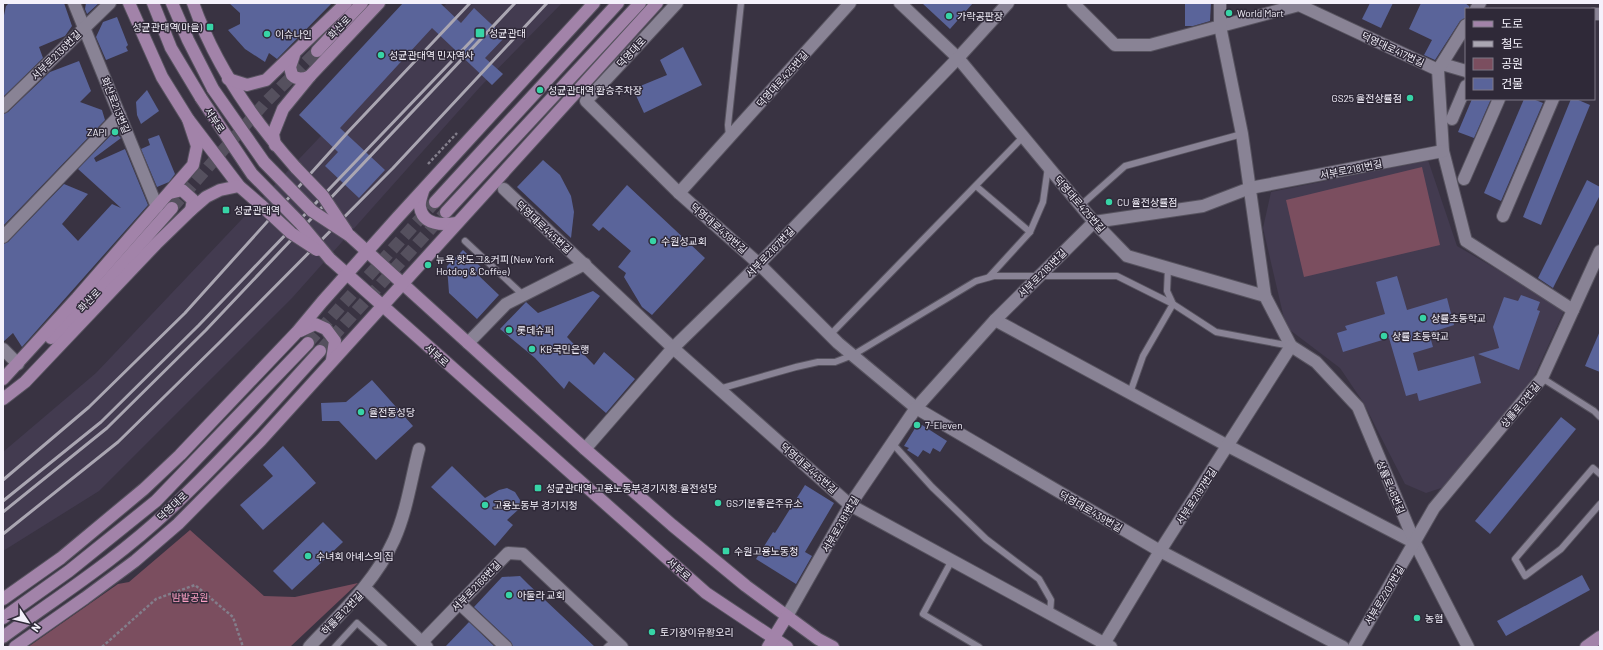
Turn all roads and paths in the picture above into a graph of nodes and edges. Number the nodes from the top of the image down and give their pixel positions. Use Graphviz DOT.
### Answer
graph roads {
  1 [pos="74,3"];
  2 [pos="110,3"];
  3 [pos="129,3"];
  4 [pos="153,3"];
  5 [pos="172,3"];
  6 [pos="193,3"];
  7 [pos="346,3"];
  8 [pos="362,3"];
  9 [pos="378,3"];
  10 [pos="594,3"];
  11 [pos="618,3"];
  12 [pos="640,3"];
  13 [pos="657,3"];
  14 [pos="676,3"];
  15 [pos="742,3"];
  16 [pos="850,3"];
  17 [pos="900,3"];
  18 [pos="1008,3"];
  19 [pos="1073,3"];
  20 [pos="1220,3"];
  21 [pos="1220,26"];
  22 [pos="84,27"];
  23 [pos="1465,27"];
  24 [pos="317,51"];
  25 [pos="295,54"];
  26 [pos="958,58"];
  27 [pos="1440,67"];
  28 [pos="1465,71"];
  29 [pos="310,76"];
  30 [pos="228,79"];
  31 [pos="1465,88"];
  32 [pos="1499,100"];
  33 [pos="1553,100"];
  34 [pos="586,101"];
  35 [pos="3,107"];
  36 [pos="120,116"];
  37 [pos="188,119"];
  38 [pos="1452,119"];
  39 [pos="1242,134"];
  40 [pos="729,137"];
  41 [pos="1023,137"];
  42 [pos="276,145"];
  43 [pos="1444,151"];
  44 [pos="1048,167"];
  45 [pos="1464,179"];
  46 [pos="239,186"];
  47 [pos="976,186"];
  48 [pos="1250,188"];
  49 [pos="504,189"];
  50 [pos="422,190"];
  51 [pos="170,193"];
  52 [pos="679,193"];
  53 [pos="435,202"];
  54 [pos="1080,206"];
  55 [pos="157,207"];
  56 [pos="172,208"];
  57 [pos="191,210"];
  58 [pos="446,212"];
  59 [pos="1503,216"];
  60 [pos="1094,222"];
  61 [pos="457,223"];
  62 [pos="1030,232"];
  63 [pos="350,236"];
  64 [pos="3,237"];
  65 [pos="465,241"];
  66 [pos="1600,251"];
  67 [pos="367,252"];
  68 [pos="330,259"];
  69 [pos="585,264"];
  70 [pos="759,264"];
  71 [pos="1168,268"];
  72 [pos="347,274"];
  73 [pos="1040,276"];
  74 [pos="989,277"];
  75 [pos="403,284"];
  76 [pos="523,295"];
  77 [pos="1265,296"];
  78 [pos="1173,304"];
  79 [pos="383,306"];
  80 [pos="1573,310"];
  81 [pos="995,320"];
  82 [pos="298,332"];
  83 [pos="830,335"];
  84 [pos="308,343"];
  85 [pos="468,343"];
  86 [pos="1291,346"];
  87 [pos="673,348"];
  88 [pos="3,349"];
  89 [pos="320,351"];
  90 [pos="853,355"];
  91 [pos="332,360"];
  92 [pos="18,364"];
  93 [pos="1542,378"];
  94 [pos="3,379"];
  95 [pos="3,388"];
  96 [pos="719,389"];
  97 [pos="1130,393"];
  98 [pos="3,399"];
  99 [pos="916,408"];
  100 [pos="1600,417"];
  101 [pos="892,443"];
  102 [pos="1228,446"];
  103 [pos="419,449"];
  104 [pos="585,449"];
  105 [pos="1600,474"];
  106 [pos="1600,504"];
  107 [pos="850,505"];
  108 [pos="1415,543"];
  109 [pos="1160,551"];
  110 [pos="952,560"];
  111 [pos="365,588"];
  112 [pos="3,599"];
  113 [pos="459,604"];
  114 [pos="1050,613"];
  115 [pos="787,616"];
  116 [pos="3,618"];
  117 [pos="3,636"];
  118 [pos="1600,637"];
  119 [pos="771,643"];
  120 [pos="425,645"];
  121 [pos="615,645"];
  122 [pos="1106,646"];
  123 [pos="14,647"];
  124 [pos="102,647"];
  125 [pos="243,647"];
  126 [pos="309,647"];
  127 [pos="335,647"];
  128 [pos="384,647"];
  129 [pos="506,647"];
  130 [pos="787,647"];
  131 [pos="833,647"];
  132 [pos="980,647"];
  133 [pos="1342,647"];
  134 [pos="1354,647"];
  135 [pos="1468,647"];
  136 [pos="1586,647"];
  1 -- 22 [label="street, 화산로213번길"];
  2 -- 22 [label="street, 서부로2136번길"];
  3 -- 37 [label="main road, 서부로"];
  4 -- 68 [label="main road, 서부로, bridge"];
  5 -- 63 [label="main road, 서부로, bridge"];
  6 -- 30 [label="main road"];
  7 -- 25 [label="main road"];
  8 -- 24 [label="main road, 화산로"];
  9 -- 29 [label="main road"];
  10 -- 50 [label="main road"];
  11 -- 53 [label="main road"];
  12 -- 58 [label="main road"];
  13 -- 61 [label="main road"];
  14 -- 34 [label="street, 덕영대로"];
  15 -- 40 [label="lane"];
  16 -- 40 [label="street, 덕영대로425번길"];
  17 -- 26 [label="street, 덕영대로425번길"];
  18 -- 26 [label="street, 서부로2167번길"];
  19 -- 21 [label="street, 덕영대로417번길"];
  20 -- 21 [label="street"];
  21 -- 27 [label="street, 덕영대로417번길"];
  21 -- 39 [label="street"];
  22 -- 35 [label="street, 서부로2136번길"];
  22 -- 36 [label="street, 화산로213번길"];
  23 -- 27 [label="street"];
  25 -- 29 [label="main road"];
  25 -- 30 [label="main road"];
  26 -- 41 [label="street, 덕영대로425번길"];
  26 -- 70 [label="street, 서부로2167번길"];
  27 -- 28 [label="street, 덕영대로417번길"];
  27 -- 43 [label="street"];
  29 -- 42 [label="main road"];
  30 -- 42 [label="main road"];
  31 -- 38 [label="street"];
  32 -- 45 [label="street"];
  33 -- 59 [label="street"];
  34 -- 52 [label="street, 덕영대로439번길"];
  36 -- 55 [label="street, 화산로213번길"];
  36 -- 64 [label="street"];
  37 -- 46 [label="main road, 서부로"];
  37 -- 51 [label="main road"];
  39 -- 48 [label="street"];
  39 -- 54 [label="lane"];
  40 -- 52 [label="street, 덕영대로425번길"];
  41 -- 44 [label="street, 덕영대로425번길"];
  41 -- 47 [label="lane"];
  42 -- 63 [label="main road, bridge"];
  43 -- 48 [label="street, 서부로2181번길"];
  43 -- 80 [label="street"];
  44 -- 54 [label="street, 덕영대로425번길"];
  44 -- 62 [label="lane"];
  46 -- 57 [label="main road"];
  46 -- 68 [label="main road, 서부로, bridge"];
  47 -- 62 [label="lane"];
  47 -- 83 [label="lane"];
  48 -- 60 [label="street, 서부로2181번길"];
  48 -- 77 [label="street"];
  49 -- 69 [label="street, 덕영대로445번길"];
  50 -- 61 [label="main road"];
  50 -- 67 [label="main road"];
  51 -- 55 [label="main road"];
  51 -- 57 [label="main road"];
  52 -- 70 [label="street, 덕영대로439번길"];
  54 -- 60 [label="street, 덕영대로425번길"];
  55 -- 92 [label="main road"];
  56 -- 95 [label="main road, 화산로"];
  57 -- 98 [label="main road"];
  60 -- 71 [label="street, 덕영대로425번길"];
  60 -- 73 [label="street, 서부로2181번길"];
  61 -- 75 [label="main road"];
  62 -- 74 [label="lane"];
  63 -- 67 [label="main road, 서부로"];
  65 -- 76 [label="lane"];
  66 -- 80 [label="street, 상률로12번길"];
  67 -- 72 [label="main road"];
  67 -- 75 [label="main road, 서부로"];
  68 -- 72 [label="main road, 서부로"];
  69 -- 76 [label="street"];
  69 -- 87 [label="street, 덕영대로445번길"];
  70 -- 83 [label="street, 덕영대로439번길"];
  70 -- 87 [label="street, 서부로2167번길"];
  71 -- 77 [label="street, 덕영대로425번길"];
  71 -- 78 [label="lane"];
  72 -- 79 [label="main road, 서부로"];
  72 -- 82 [label="main road"];
  73 -- 74 [label="lane"];
  73 -- 78 [label="lane"];
  73 -- 81 [label="street, 서부로2181번길"];
  74 -- 90 [label="lane"];
  75 -- 79 [label="main road"];
  75 -- 85 [label="main road, 서부로"];
  76 -- 85 [label="street"];
  77 -- 86 [label="street"];
  78 -- 86 [label="lane"];
  78 -- 97 [label="lane"];
  79 -- 91 [label="main road"];
  79 -- 119 [label="main road, 서부로"];
  80 -- 93 [label="street, 상률로12번길"];
  81 -- 97 [label="street"];
  81 -- 99 [label="street, 서부로2181번길"];
  82 -- 91 [label="main road"];
  82 -- 112 [label="main road"];
  83 -- 90 [label="street, 덕영대로439번길"];
  84 -- 116 [label="main road, 덕영대로"];
  85 -- 104 [label="main road, 서부로"];
  86 -- 102 [label="street, 서부로2197번길"];
  86 -- 108 [label="street, 상률로46번길"];
  87 -- 96 [label="street, 덕영대로445번길"];
  87 -- 104 [label="street, 서부로2167번길"];
  88 -- 92 [label="street"];
  89 -- 117 [label="main road, 덕영대로"];
  90 -- 96 [label="lane"];
  90 -- 99 [label="street, 덕영대로439번길"];
  91 -- 123 [label="main road"];
  92 -- 94 [label="main road"];
  93 -- 100 [label="lane"];
  93 -- 108 [label="street, 상률로12번길"];
  96 -- 107 [label="street, 덕영대로445번길"];
  97 -- 102 [label="street"];
  99 -- 101 [label="street, 서부로2181번길"];
  99 -- 109 [label="street, 덕영대로439번길"];
  101 -- 107 [label="street, 서부로2181번길"];
  101 -- 114 [label="lane"];
  102 -- 108 [label="street"];
  102 -- 109 [label="street, 서부로2197번길"];
  103 -- 111 [label="street"];
  104 -- 115 [label="main road, 서부로"];
  105 -- 106 [label="lane"];
  107 -- 110 [label="street, 덕영대로445번길"];
  107 -- 115 [label="street, 서부로2181번길"];
  108 -- 134 [label="street, 서부로2207번길"];
  108 -- 135 [label="street, 상률로46번길"];
  109 -- 122 [label="street, 서부로2197번길"];
  109 -- 133 [label="street, 덕영대로439번길"];
  110 -- 114 [label="street, 덕영대로445번길"];
  110 -- 132 [label="lane"];
  111 -- 120 [label="street, 하률로12번길"];
  111 -- 126 [label="street, 하률로12번길"];
  113 -- 120 [label="street, 서부로2168번길"];
  113 -- 121 [label="street, 서부로2168번길"];
  113 -- 129 [label="street"];
  114 -- 122 [label="street, 덕영대로445번길"];
  115 -- 119 [label="main road"];
  115 -- 131 [label="main road, 서부로"];
  118 -- 136 [label="main road"];
  119 -- 130 [label="main road, 서부로"];
  124 -- 125 [label="path"];
  127 -- 128 [label="lane"];
}
